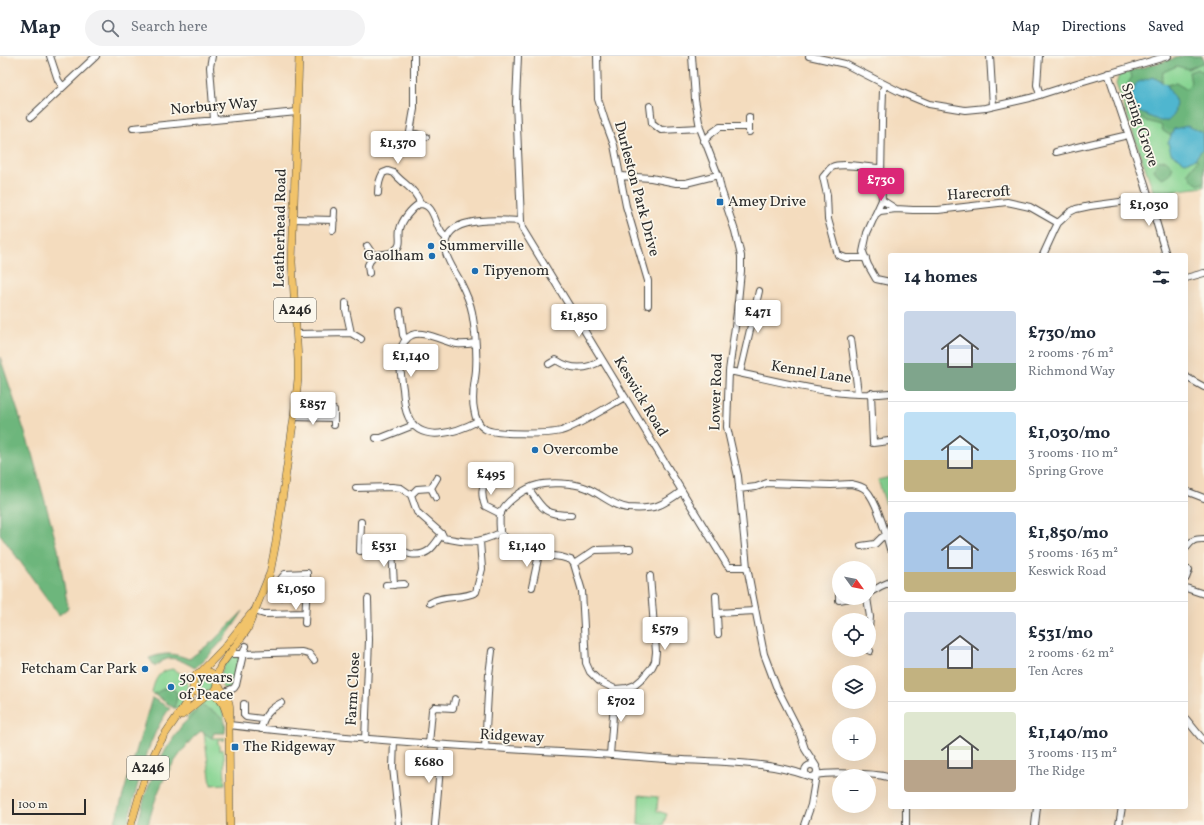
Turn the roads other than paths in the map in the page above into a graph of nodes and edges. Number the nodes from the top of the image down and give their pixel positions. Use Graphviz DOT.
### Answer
graph roads {
  1 [pos="50,56"];
  2 [pos="96,56"];
  3 [pos="212,56"];
  4 [pos="298,56"];
  5 [pos="414,56"];
  6 [pos="518,56"];
  7 [pos="597,56"];
  8 [pos="692,56"];
  9 [pos="809,56"];
  10 [pos="990,56"];
  11 [pos="1039,56"];
  12 [pos="1168,56"];
  13 [pos="1108,73"];
  14 [pos="885,85"];
  15 [pos="63,87"];
  16 [pos="1040,95"];
  17 [pos="650,106"];
  18 [pos="993,106"];
  19 [pos="297,112"];
  20 [pos="31,117"];
  21 [pos="749,117"];
  22 [pos="214,120"];
  23 [pos="133,128"];
  24 [pos="700,128"];
  25 [pos="1128,135"];
  26 [pos="426,137"];
  27 [pos="704,141"];
  28 [pos="1056,152"];
  29 [pos="881,168"];
  30 [pos="718,175"];
  31 [pos="620,176"];
  32 [pos="378,193"];
  33 [pos="1150,198"];
  34 [pos="882,200"];
  35 [pos="420,204"];
  36 [pos="896,209"];
  37 [pos="334,211"];
  38 [pos="874,216"];
  39 [pos="293,219"];
  40 [pos="334,220"];
  41 [pos="521,221"];
  42 [pos="1058,223"];
  43 [pos="333,230"];
  44 [pos="447,238"];
  45 [pos="366,246"];
  46 [pos="1044,253"];
  47 [pos="1165,253"];
  48 [pos="373,255"];
  49 [pos="866,258"];
  50 [pos="367,271"];
  51 [pos="1204,274"];
  52 [pos="1188,278"];
  53 [pos="888,282"];
  54 [pos="759,291"];
  55 [pos="346,303"];
  56 [pos="648,305"];
  57 [pos="400,311"];
  58 [pos="351,333"];
  59 [pos="297,334"];
  60 [pos="361,339"];
  61 [pos="851,339"];
  62 [pos="406,340"];
  63 [pos="475,343"];
  64 [pos="602,360"];
  65 [pos="552,361"];
  66 [pos="729,371"];
  67 [pos="740,373"];
  68 [pos="1188,378"];
  69 [pos="1204,386"];
  70 [pos="858,393"];
  71 [pos="871,393"];
  72 [pos="888,393"];
  73 [pos="625,397"];
  74 [pos="334,410"];
  75 [pos="294,417"];
  76 [pos="334,418"];
  77 [pos="478,421"];
  78 [pos="334,425"];
  79 [pos="414,425"];
  80 [pos="376,438"];
  81 [pos="888,441"];
  82 [pos="873,443"];
  83 [pos="872,450"];
  84 [pos="490,474"];
  85 [pos="437,478"];
  86 [pos="356,488"];
  87 [pos="431,488"];
  88 [pos="529,489"];
  89 [pos="739,489"];
  90 [pos="682,491"];
  91 [pos="1188,492"];
  92 [pos="411,495"];
  93 [pos="436,498"];
  94 [pos="1204,498"];
  95 [pos="501,514"];
  96 [pos="572,515"];
  97 [pos="361,522"];
  98 [pos="500,533"];
  99 [pos="442,534"];
  100 [pos="886,535"];
  101 [pos="1204,539"];
  102 [pos="480,541"];
  103 [pos="888,542"];
  104 [pos="1188,545"];
  105 [pos="861,546"];
  106 [pos="392,549"];
  107 [pos="630,549"];
  108 [pos="539,554"];
  109 [pos="574,564"];
  110 [pos="747,567"];
  111 [pos="650,576"];
  112 [pos="281,578"];
  113 [pos="888,583"];
  114 [pos="267,584"];
  115 [pos="404,584"];
  116 [pos="386,585"];
  117 [pos="394,585"];
  118 [pos="532,587"];
  119 [pos="876,589"];
  120 [pos="1188,589"];
  121 [pos="1204,594"];
  122 [pos="716,596"];
  123 [pos="279,597"];
  124 [pos="368,599"];
  125 [pos="430,603"];
  126 [pos="254,611"];
  127 [pos="754,611"];
  128 [pos="305,613"];
  129 [pos="717,613"];
  130 [pos="305,623"];
  131 [pos="718,634"];
  132 [pos="246,646"];
  133 [pos="492,651"];
  134 [pos="229,654"];
  135 [pos="243,654"];
  136 [pos="314,660"];
  137 [pos="202,671"];
  138 [pos="217,681"];
  139 [pos="194,687"];
  140 [pos="615,689"];
  141 [pos="225,692"];
  142 [pos="209,694"];
  143 [pos="455,699"];
  144 [pos="281,703"];
  145 [pos="244,704"];
  146 [pos="178,717"];
  147 [pos="262,720"];
  148 [pos="1188,722"];
  149 [pos="229,725"];
  150 [pos="261,729"];
  151 [pos="365,740"];
  152 [pos="394,741"];
  153 [pos="1204,742"];
  154 [pos="429,744"];
  155 [pos="442,745"];
  156 [pos="485,748"];
  157 [pos="805,750"];
  158 [pos="610,755"];
  159 [pos="806,767"];
  160 [pos="816,767"];
  161 [pos="794,772"];
  162 [pos="826,773"];
  163 [pos="816,775"];
  164 [pos="808,776"];
  165 [pos="888,778"];
  166 [pos="814,789"];
  167 [pos="906,809"];
  168 [pos="1037,809"];
  169 [pos="1122,809"];
  170 [pos="131,825"];
  171 [pos="230,825"];
  172 [pos="398,825"];
  173 [pos="435,825"];
  174 [pos="804,825"];
  175 [pos="906,825"];
  176 [pos="1035,825"];
  177 [pos="1119,825"];
  1 -- 15 [label="street"];
  2 -- 15 [label="street"];
  3 -- 22 [label="street"];
  4 -- 19 [label="main road, Leatherhead Road / A246"];
  5 -- 26 [label="street"];
  6 -- 41 [label="street, Keswick Road"];
  7 -- 31 [label="street, Durleston Park Drive"];
  8 -- 24 [label="street, Lower Road"];
  9 -- 14 [label="street"];
  10 -- 18 [label="street"];
  11 -- 16 [label="street"];
  12 -- 13 [label="street"];
  13 -- 16 [label="street"];
  13 -- 25 [label="street, Spring Grove"];
  14 -- 18 [label="street"];
  14 -- 29 [label="street"];
  15 -- 20 [label="street"];
  16 -- 18 [label="street"];
  17 -- 24 [label="street"];
  19 -- 22 [label="street, Norbury Way"];
  19 -- 39 [label="main road, Leatherhead Road / A246"];
  21 -- 27 [label="street"];
  22 -- 23 [label="street, Norbury Way"];
  24 -- 27 [label="street, Lower Road"];
  25 -- 28 [label="street"];
  25 -- 33 [label="street, Spring Grove"];
  27 -- 30 [label="street, Lower Road"];
  29 -- 34 [label="street"];
  29 -- 49 [label="street"];
  30 -- 31 [label="street"];
  30 -- 66 [label="street, Lower Road"];
  31 -- 56 [label="street, Durleston Park Drive"];
  32 -- 35 [label="street"];
  33 -- 42 [label="street"];
  33 -- 47 [label="street, Spring Grove"];
  34 -- 36 [label="street"];
  34 -- 38 [label="street"];
  35 -- 44 [label="street"];
  35 -- 48 [label="street"];
  36 -- 38 [label="street, Harecroft"];
  36 -- 42 [label="street, Harecroft"];
  37 -- 40 [label="street"];
  38 -- 49 [label="street"];
  39 -- 40 [label="street"];
  39 -- 59 [label="main road, Leatherhead Road / A246"];
  40 -- 43 [label="street"];
  41 -- 44 [label="street"];
  41 -- 64 [label="street, Keswick Road"];
  42 -- 46 [label="street"];
  44 -- 63 [label="street"];
  45 -- 48 [label="street"];
  48 -- 50 [label="street"];
  49 -- 53 [label="street"];
  51 -- 52 [label="street"];
  54 -- 67 [label="street"];
  55 -- 58 [label="street"];
  57 -- 62 [label="street"];
  58 -- 59 [label="street"];
  58 -- 60 [label="street"];
  59 -- 75 [label="main road, Leatherhead Road / A246"];
  61 -- 70 [label="street"];
  62 -- 63 [label="street"];
  62 -- 79 [label="street"];
  63 -- 77 [label="street"];
  64 -- 65 [label="street"];
  64 -- 73 [label="street, Keswick Road"];
  66 -- 67 [label="street, Kennel Lane"];
  66 -- 89 [label="street, Lower Road"];
  67 -- 70 [label="street, Kennel Lane"];
  68 -- 69 [label="street"];
  70 -- 71 [label="street, Kennel Lane"];
  71 -- 72 [label="street, Kennel Lane"];
  71 -- 82 [label="street"];
  73 -- 77 [label="street"];
  73 -- 90 [label="street, Keswick Road"];
  74 -- 76 [label="street"];
  75 -- 76 [label="street"];
  75 -- 114 [label="main road, Leatherhead Road / A246"];
  76 -- 78 [label="street"];
  77 -- 79 [label="street"];
  79 -- 80 [label="street"];
  81 -- 82 [label="street"];
  82 -- 83 [label="street"];
  84 -- 95 [label="street"];
  85 -- 87 [label="street"];
  86 -- 92 [label="street"];
  87 -- 92 [label="street"];
  87 -- 93 [label="street"];
  88 -- 90 [label="street"];
  88 -- 95 [label="street"];
  88 -- 96 [label="street"];
  89 -- 100 [label="street"];
  89 -- 110 [label="street, Lower Road"];
  90 -- 110 [label="street, Keswick Road"];
  91 -- 94 [label="street"];
  92 -- 99 [label="street"];
  95 -- 98 [label="street"];
  97 -- 106 [label="street"];
  98 -- 102 [label="street"];
  98 -- 108 [label="street"];
  99 -- 102 [label="street"];
  99 -- 106 [label="street"];
  100 -- 103 [label="street"];
  100 -- 105 [label="street"];
  101 -- 104 [label="street"];
  102 -- 125 [label="street"];
  106 -- 117 [label="street"];
  107 -- 109 [label="street"];
  108 -- 109 [label="street"];
  108 -- 118 [label="street"];
  109 -- 140 [label="street"];
  110 -- 127 [label="street, Lower Road"];
  111 -- 140 [label="street"];
  112 -- 114 [label="street"];
  112 -- 123 [label="street"];
  112 -- 128 [label="street"];
  113 -- 119 [label="street"];
  114 -- 126 [label="main road, Leatherhead Road / A246"];
  115 -- 117 [label="street"];
  116 -- 117 [label="street"];
  120 -- 121 [label="street"];
  122 -- 129 [label="street"];
  124 -- 151 [label="street, Farm Close"];
  126 -- 128 [label="street"];
  126 -- 134 [label="main road, A246"];
  126 -- 137 [label="main road, A246"];
  127 -- 129 [label="street"];
  127 -- 157 [label="street, Lower Road"];
  128 -- 130 [label="street"];
  129 -- 131 [label="street"];
  132 -- 135 [label="street"];
  133 -- 156 [label="street"];
  134 -- 135 [label="street"];
  134 -- 138 [label="main road, A246"];
  135 -- 136 [label="street"];
  135 -- 141 [label="street"];
  137 -- 138 [label="main road"];
  137 -- 139 [label="main road"];
  138 -- 141 [label="main road"];
  138 -- 142 [label="main road"];
  139 -- 142 [label="main road"];
  139 -- 146 [label="main road, A246"];
  140 -- 158 [label="street"];
  141 -- 149 [label="main road"];
  142 -- 146 [label="main road, A246"];
  142 -- 149 [label="main road"];
  143 -- 154 [label="street"];
  144 -- 147 [label="street"];
  145 -- 147 [label="street"];
  146 -- 170 [label="main road, A246"];
  147 -- 150 [label="street"];
  148 -- 153 [label="street"];
  149 -- 150 [label="street, Ridgeway"];
  149 -- 171 [label="main road"];
  150 -- 151 [label="street, Ridgeway"];
  151 -- 152 [label="street, Ridgeway"];
  152 -- 154 [label="street, Ridgeway"];
  152 -- 172 [label="street"];
  154 -- 155 [label="street, Ridgeway"];
  155 -- 156 [label="street, Ridgeway"];
  155 -- 173 [label="street"];
  156 -- 158 [label="street, Ridgeway"];
  157 -- 159 [label="street, Lower Road"];
  157 -- 160 [label="street, Lower Road"];
  158 -- 161 [label="street, Ridgeway"];
  159 -- 160 [label="street"];
  159 -- 161 [label="street, Ridgeway"];
  159 -- 164 [label="street, Lower Road"];
  160 -- 162 [label="street"];
  160 -- 163 [label="street"];
  161 -- 164 [label="street, Ridgeway"];
  162 -- 163 [label="street"];
  162 -- 165 [label="street"];
  163 -- 164 [label="street"];
  163 -- 166 [label="street"];
  164 -- 166 [label="street, Lower Road"];
  166 -- 174 [label="street"];
  167 -- 175 [label="street"];
  168 -- 176 [label="street"];
  169 -- 177 [label="street"];
}
